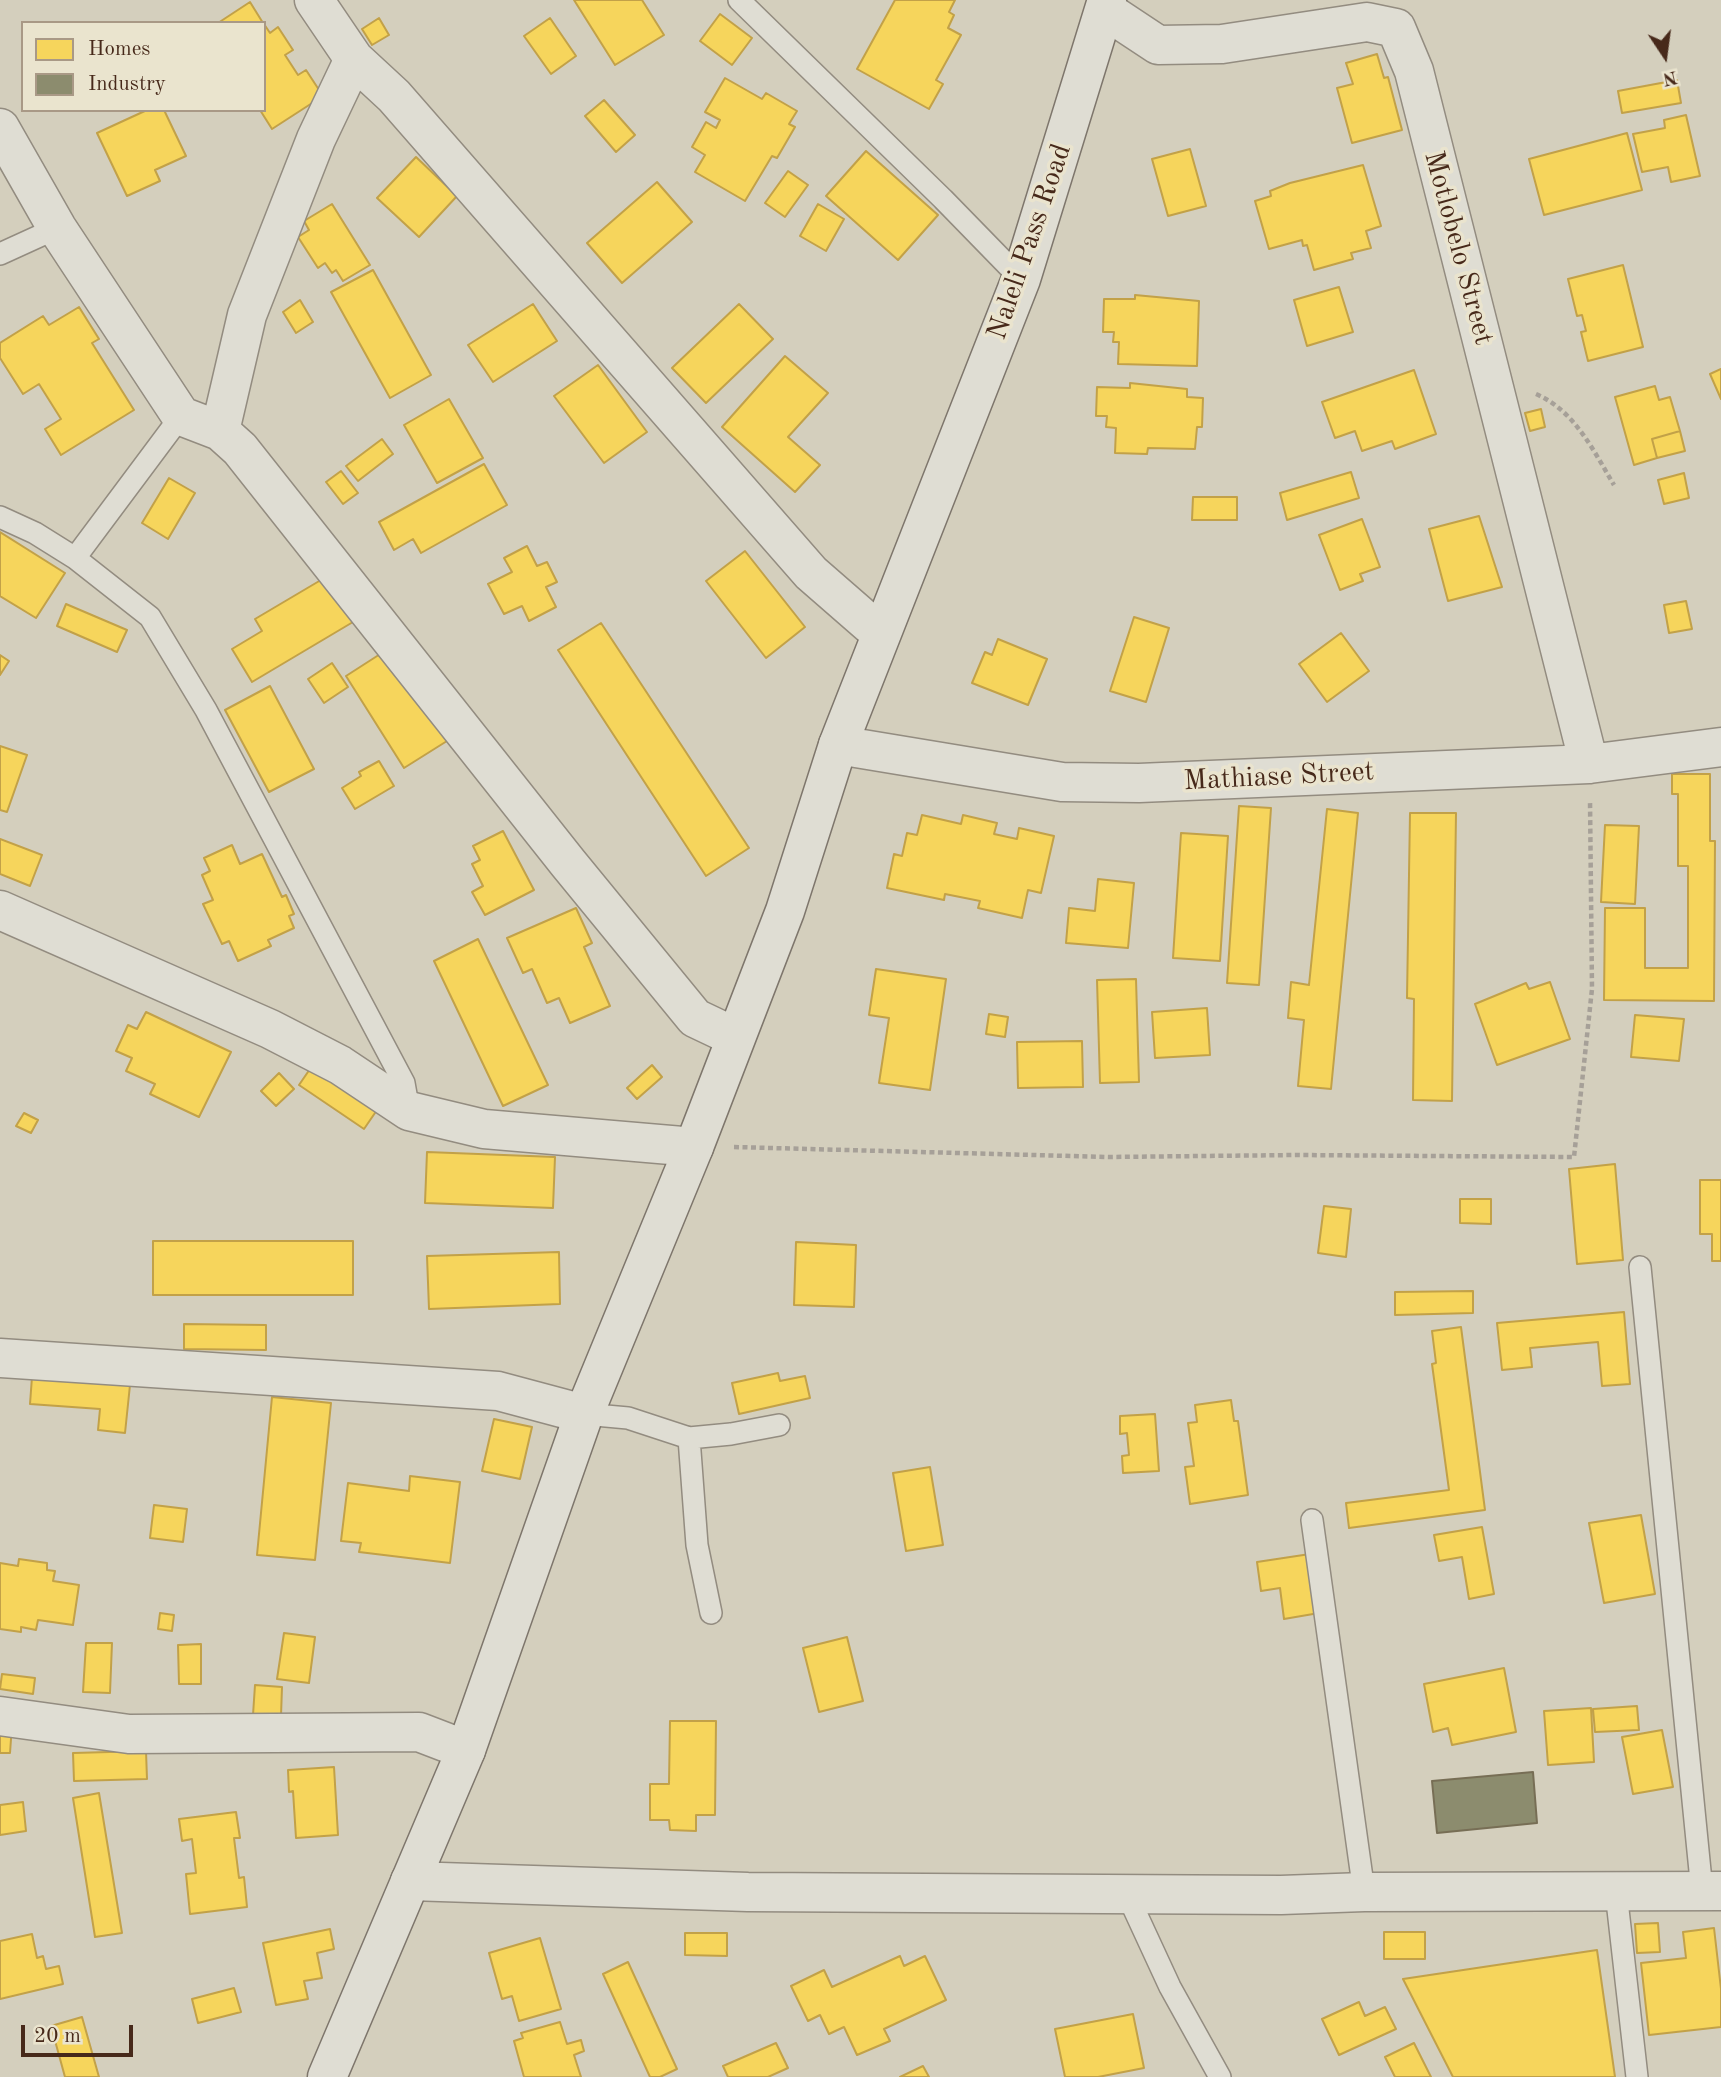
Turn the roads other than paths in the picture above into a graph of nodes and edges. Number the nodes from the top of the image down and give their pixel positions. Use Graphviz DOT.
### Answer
graph roads {
  1 [pos="314,0"];
  2 [pos="739,0"];
  3 [pos="1106,5"];
  4 [pos="354,59"];
  5 [pos="0,128"];
  6 [pos="57,228"];
  7 [pos="0,254"];
  8 [pos="1021,279"];
  9 [pos="181,416"];
  10 [pos="219,431"];
  11 [pos="0,517"];
  12 [pos="75,558"];
  13 [pos="881,634"];
  14 [pos="838,745"];
  15 [pos="1721,747"];
  16 [pos="1589,764"];
  17 [pos="0,910"];
  18 [pos="735,1037"];
  19 [pos="410,1111"];
  20 [pos="694,1147"];
  21 [pos="1640,1267"];
  22 [pos="0,1359"];
  23 [pos="583,1414"];
  24 [pos="779,1425"];
  25 [pos="689,1438"];
  26 [pos="1312,1520"];
  27 [pos="711,1613"];
  28 [pos="0,1716"];
  29 [pos="466,1749"];
  30 [pos="410,1881"];
  31 [pos="1712,1891"];
  32 [pos="1364,1892"];
  33 [pos="1616,1892"];
  34 [pos="1127,1894"];
  35 [pos="327,2077"];
  36 [pos="1220,2077"];
  37 [pos="1637,2077"];
  1 -- 4 [label="street"];
  2 -- 8 [label="lane"];
  3 -- 8 [label="street, Naleli Pass Road"];
  3 -- 16 [label="street, Motlobelo Street"];
  4 -- 10 [label="street"];
  4 -- 13 [label="street"];
  5 -- 6 [label="street"];
  6 -- 7 [label="lane"];
  6 -- 9 [label="street"];
  8 -- 13 [label="street, Naleli Pass Road"];
  9 -- 10 [label="street"];
  9 -- 12 [label="lane"];
  10 -- 18 [label="street"];
  11 -- 12 [label="lane"];
  12 -- 19 [label="lane"];
  13 -- 14 [label="street, Naleli Pass Road"];
  14 -- 16 [label="street, Mathiase Street"];
  14 -- 18 [label="street, Naleli Pass Road"];
  15 -- 16 [label="street, Mathiase Street"];
  17 -- 19 [label="street"];
  18 -- 20 [label="street, Naleli Pass Road"];
  19 -- 20 [label="street"];
  20 -- 23 [label="street, Naleli Pass Road"];
  21 -- 31 [label="lane"];
  22 -- 23 [label="street"];
  23 -- 25 [label="lane"];
  23 -- 29 [label="street, Naleli Pass Road"];
  24 -- 25 [label="lane"];
  25 -- 27 [label="lane"];
  26 -- 32 [label="lane"];
  28 -- 29 [label="street"];
  29 -- 30 [label="street, Naleli Pass Road"];
  30 -- 34 [label="street"];
  30 -- 35 [label="street, Naleli Pass Road"];
  31 -- 33 [label="street"];
  32 -- 33 [label="street"];
  32 -- 34 [label="street"];
  33 -- 37 [label="lane"];
  34 -- 36 [label="lane"];
}
